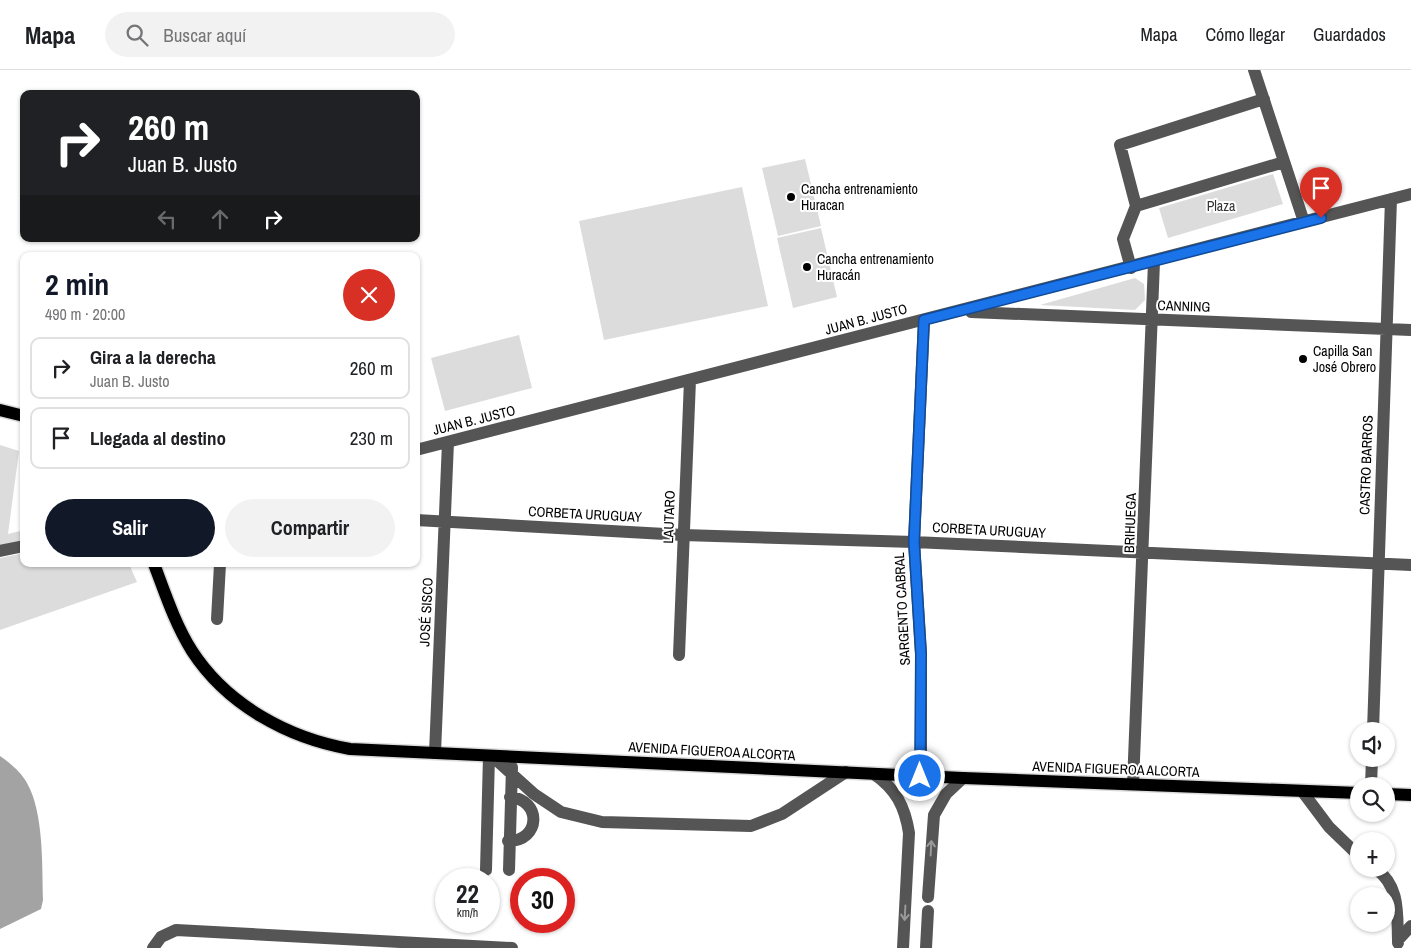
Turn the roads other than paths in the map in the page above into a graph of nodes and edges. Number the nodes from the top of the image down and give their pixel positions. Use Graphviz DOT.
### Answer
graph roads {
  1 [pos="1254,70"];
  2 [pos="1264,99"];
  3 [pos="1284,162"];
  4 [pos="1411,194"];
  5 [pos="1391,199"];
  6 [pos="1136,206"];
  7 [pos="1304,222"];
  8 [pos="1154,262"];
  9 [pos="1131,268"];
  10 [pos="956,311"];
  11 [pos="924,320"];
  12 [pos="1153,320"];
  13 [pos="1386,329"];
  14 [pos="1411,330"];
  15 [pos="690,380"];
  16 [pos="0,410"];
  17 [pos="20,415"];
  18 [pos="448,442"];
  19 [pos="420,449"];
  20 [pos="420,520"];
  21 [pos="446,521"];
  22 [pos="683,535"];
  23 [pos="914,542"];
  24 [pos="20,547"];
  25 [pos="0,551"];
  26 [pos="1143,552"];
  27 [pos="1378,564"];
  28 [pos="1411,565"];
  29 [pos="155,567"];
  30 [pos="220,567"];
  31 [pos="217,619"];
  32 [pos="679,655"];
  33 [pos="1373,722"];
  34 [pos="435,753"];
  35 [pos="490,756"];
  36 [pos="512,757"];
  37 [pos="846,772"];
  38 [pos="511,774"];
  39 [pos="874,774"];
  40 [pos="920,776"];
  41 [pos="963,778"];
  42 [pos="1133,784"];
  43 [pos="1302,791"];
  44 [pos="1350,793"];
  45 [pos="1395,794"];
  46 [pos="1411,795"];
  47 [pos="510,797"];
  48 [pos="508,841"];
  49 [pos="1350,847"];
  50 [pos="486,868"];
  51 [pos="509,870"];
  52 [pos="1384,877"];
  53 [pos="928,897"];
  54 [pos="928,911"];
  55 [pos="1411,926"];
  56 [pos="1398,944"];
  57 [pos="153,948"];
  58 [pos="512,948"];
  59 [pos="903,948"];
  60 [pos="926,948"];
  1 -- 2 [label="street"];
  2 -- 3 [label="street"];
  2 -- 6 [label="street"];
  3 -- 6 [label="street"];
  3 -- 7 [label="street"];
  4 -- 5 [label="street, JUAN B. JUSTO"];
  5 -- 7 [label="street, JUAN B. JUSTO"];
  5 -- 13 [label="street, CASTRO BARROS"];
  6 -- 9 [label="street"];
  7 -- 8 [label="street, JUAN B. JUSTO"];
  8 -- 9 [label="street, JUAN B. JUSTO"];
  8 -- 12 [label="street, BRIHUEGA"];
  9 -- 10 [label="street, JUAN B. JUSTO"];
  10 -- 11 [label="street, JUAN B. JUSTO"];
  10 -- 12 [label="street, CANNING"];
  11 -- 15 [label="street, JUAN B. JUSTO"];
  11 -- 23 [label="street, SARGENTO CABRAL"];
  12 -- 13 [label="street, CANNING"];
  12 -- 26 [label="street, BRIHUEGA"];
  13 -- 14 [label="street, CANNING"];
  13 -- 27 [label="street, CASTRO BARROS"];
  15 -- 18 [label="street, JUAN B. JUSTO"];
  15 -- 22 [label="street, LAUTARO"];
  16 -- 17 [label="main road"];
  18 -- 19 [label="street, JUAN B. JUSTO"];
  18 -- 21 [label="street, JOSÉ SISCO"];
  20 -- 21 [label="street, CORBETA URUGUAY"];
  21 -- 22 [label="street, CORBETA URUGUAY"];
  21 -- 34 [label="street, JOSÉ SISCO"];
  22 -- 23 [label="street, CORBETA URUGUAY"];
  22 -- 32 [label="street, LAUTARO"];
  23 -- 26 [label="street, CORBETA URUGUAY"];
  23 -- 40 [label="street, SARGENTO CABRAL"];
  24 -- 25 [label="street"];
  26 -- 27 [label="street, CORBETA URUGUAY"];
  26 -- 42 [label="street, BRIHUEGA"];
  27 -- 28 [label="street, CORBETA URUGUAY"];
  27 -- 33 [label="street, CASTRO BARROS"];
  29 -- 34 [label="main road, AVENIDA FIGUEROA ALCORTA"];
  30 -- 31 [label="street"];
  34 -- 35 [label="main road, AVENIDA FIGUEROA ALCORTA"];
  35 -- 36 [label="main road, AVENIDA FIGUEROA ALCORTA"];
  35 -- 38 [label="street"];
  35 -- 50 [label="street"];
  36 -- 37 [label="main road, AVENIDA FIGUEROA ALCORTA"];
  36 -- 38 [label="street"];
  37 -- 38 [label="street"];
  37 -- 39 [label="main road, AVENIDA FIGUEROA ALCORTA"];
  38 -- 47 [label="street"];
  39 -- 40 [label="main road, AVENIDA FIGUEROA ALCORTA"];
  39 -- 59 [label="street, one-way"];
  40 -- 41 [label="main road, AVENIDA FIGUEROA ALCORTA"];
  41 -- 42 [label="main road, AVENIDA FIGUEROA ALCORTA"];
  53 -- 41 [label="street, one-way"];
  42 -- 43 [label="main road, AVENIDA FIGUEROA ALCORTA"];
  43 -- 44 [label="main road, AVENIDA FIGUEROA ALCORTA"];
  43 -- 49 [label="street"];
  45 -- 46 [label="main road"];
  47 -- 48 [label="street"];
  47 -- 48 [label="street"];
  48 -- 51 [label="street"];
  52 -- 56 [label="street"];
  54 -- 60 [label="street"];
  55 -- 56 [label="street"];
  57 -- 58 [label="street"];
}
